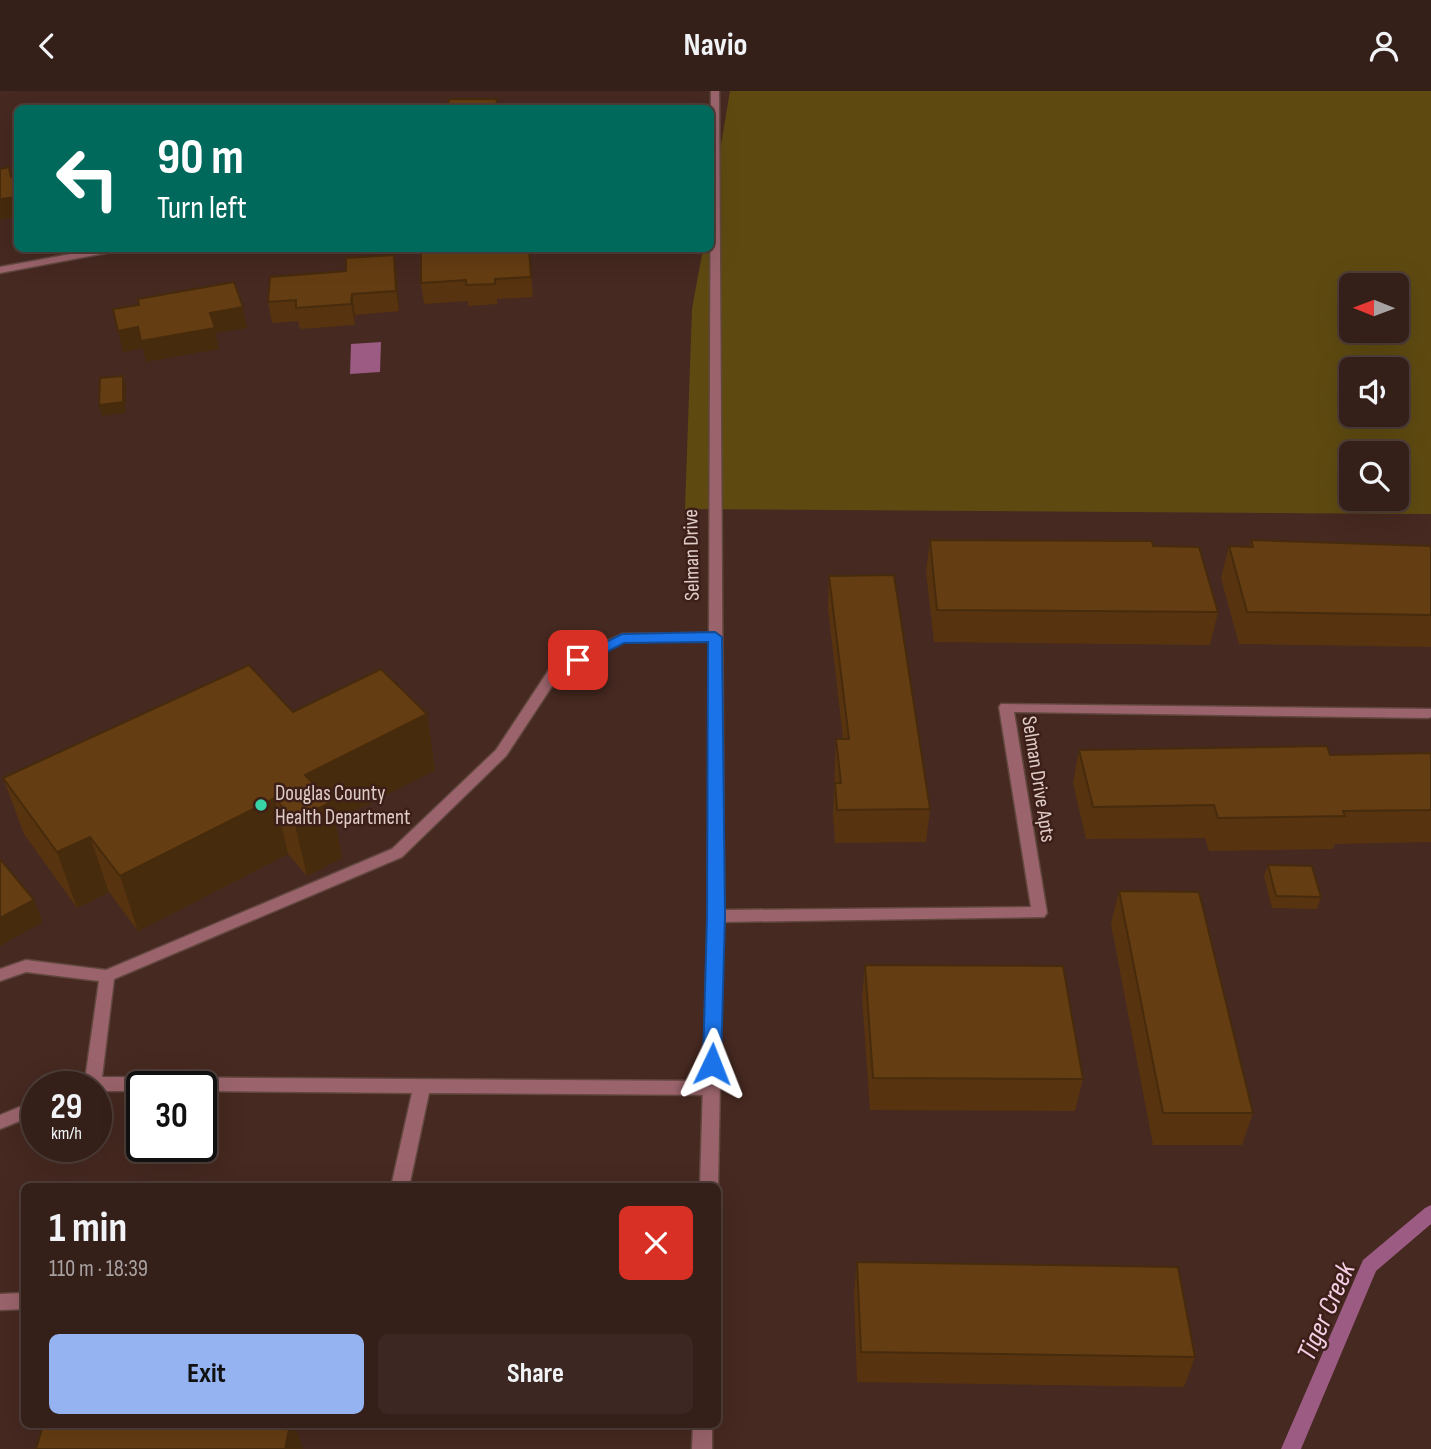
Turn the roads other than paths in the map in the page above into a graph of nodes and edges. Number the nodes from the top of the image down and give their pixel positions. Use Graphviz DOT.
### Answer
graph roads {
  1 [pos="715,91"];
  2 [pos="714,126"];
  3 [pos="96,252"];
  4 [pos="712,252"];
  5 [pos="0,271"];
  6 [pos="715,637"];
  7 [pos="1428,713"];
  8 [pos="716,916"];
  9 [pos="0,975"];
  10 [pos="107,976"];
  11 [pos="92,1071"];
  12 [pos="112,1085"];
  13 [pos="422,1086"];
  14 [pos="711,1088"];
  15 [pos="21,1113"];
  16 [pos="0,1122"];
  17 [pos="401,1183"];
  18 [pos="709,1183"];
  19 [pos="21,1301"];
  20 [pos="0,1302"];
  21 [pos="703,1428"];
  22 [pos="702,1449"];
  1 -- 2 [label="street, Selman Drive"];
  3 -- 5 [label="street"];
  4 -- 6 [label="street, Selman Drive"];
  6 -- 8 [label="street, Selman Drive"];
  6 -- 10 [label="street"];
  7 -- 8 [label="street, Selman Drive Apts"];
  8 -- 14 [label="street, Selman Drive"];
  9 -- 10 [label="street"];
  10 -- 11 [label="street"];
  12 -- 13 [label="street"];
  13 -- 14 [label="street"];
  13 -- 17 [label="street"];
  14 -- 18 [label="street, Selman Drive"];
  15 -- 16 [label="street"];
  19 -- 20 [label="street"];
  21 -- 22 [label="street"];
}
